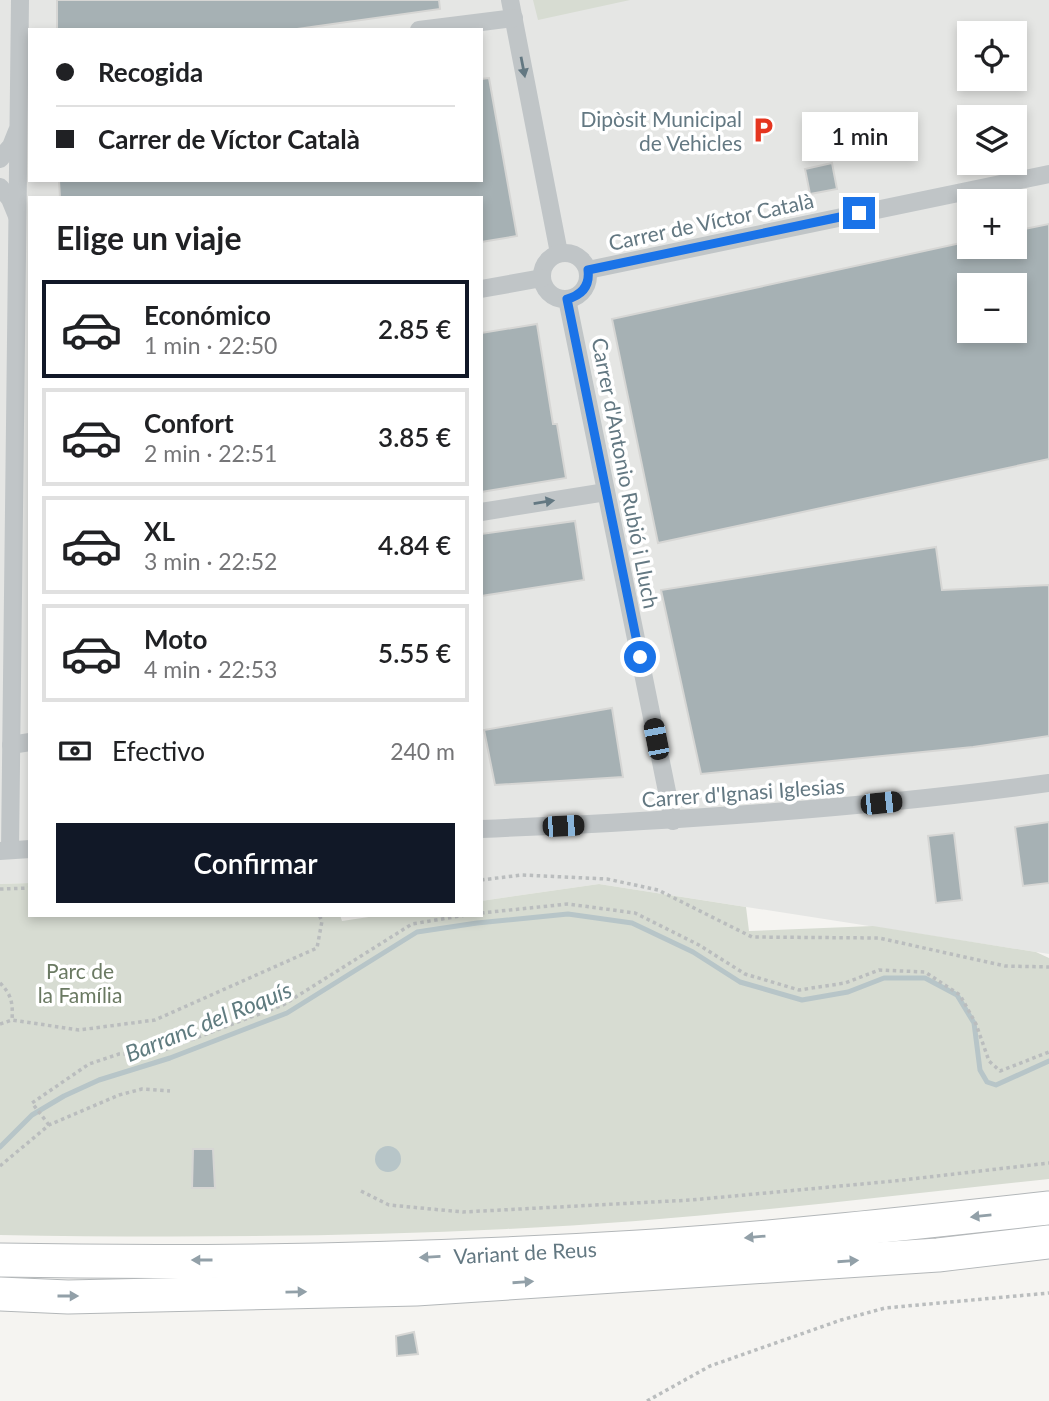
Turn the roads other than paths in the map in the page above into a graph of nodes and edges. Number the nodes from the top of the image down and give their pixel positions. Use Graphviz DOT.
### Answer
graph roads {
  1 [pos="20,0"];
  2 [pos="512,9"];
  3 [pos="428,28"];
  4 [pos="25,79"];
  5 [pos="20,117"];
  6 [pos="0,159"];
  7 [pos="1049,174"];
  8 [pos="0,187"];
  9 [pos="19,219"];
  10 [pos="559,253"];
  11 [pos="588,270"];
  12 [pos="542,278"];
  13 [pos="483,289"];
  14 [pos="567,299"];
  15 [pos="24,361"];
  16 [pos="606,492"];
  17 [pos="483,512"];
  18 [pos="14,578"];
  19 [pos="28,742"];
  20 [pos="11,745"];
  21 [pos="1049,783"];
  22 [pos="673,821"];
  23 [pos="483,829"];
  24 [pos="28,849"];
  25 [pos="5,851"];
  26 [pos="1049,1208"];
  27 [pos="1049,1242"];
  28 [pos="0,1260"];
  29 [pos="0,1294"];
  1 -- 4 [label="street"];
  2 -- 3 [label="street"];
  2 -- 10 [label="street, one-way"];
  4 -- 5 [label="street"];
  5 -- 6 [label="street"];
  5 -- 9 [label="street"];
  7 -- 11 [label="street, Carrer de Víctor Català"];
  8 -- 9 [label="street"];
  9 -- 15 [label="street"];
  10 -- 11 [label="street"];
  10 -- 12 [label="street"];
  11 -- 14 [label="street"];
  12 -- 13 [label="street"];
  12 -- 14 [label="street"];
  14 -- 16 [label="street, Carrer d'Antonio Rubió i Lluch"];
  15 -- 18 [label="street"];
  17 -- 16 [label="street, one-way"];
  16 -- 22 [label="street, Carrer d'Antonio Rubió i Lluch"];
  18 -- 20 [label="street"];
  19 -- 20 [label="street"];
  20 -- 25 [label="street"];
  21 -- 22 [label="street, Carrer d'Ignasi Iglesias"];
  22 -- 23 [label="street, Carrer d'Ignasi Iglesias"];
  24 -- 25 [label="street"];
  26 -- 28 [label="highway, Variant de Reus, one-way"];
  29 -- 27 [label="highway, Variant de Reus, one-way"];
}
